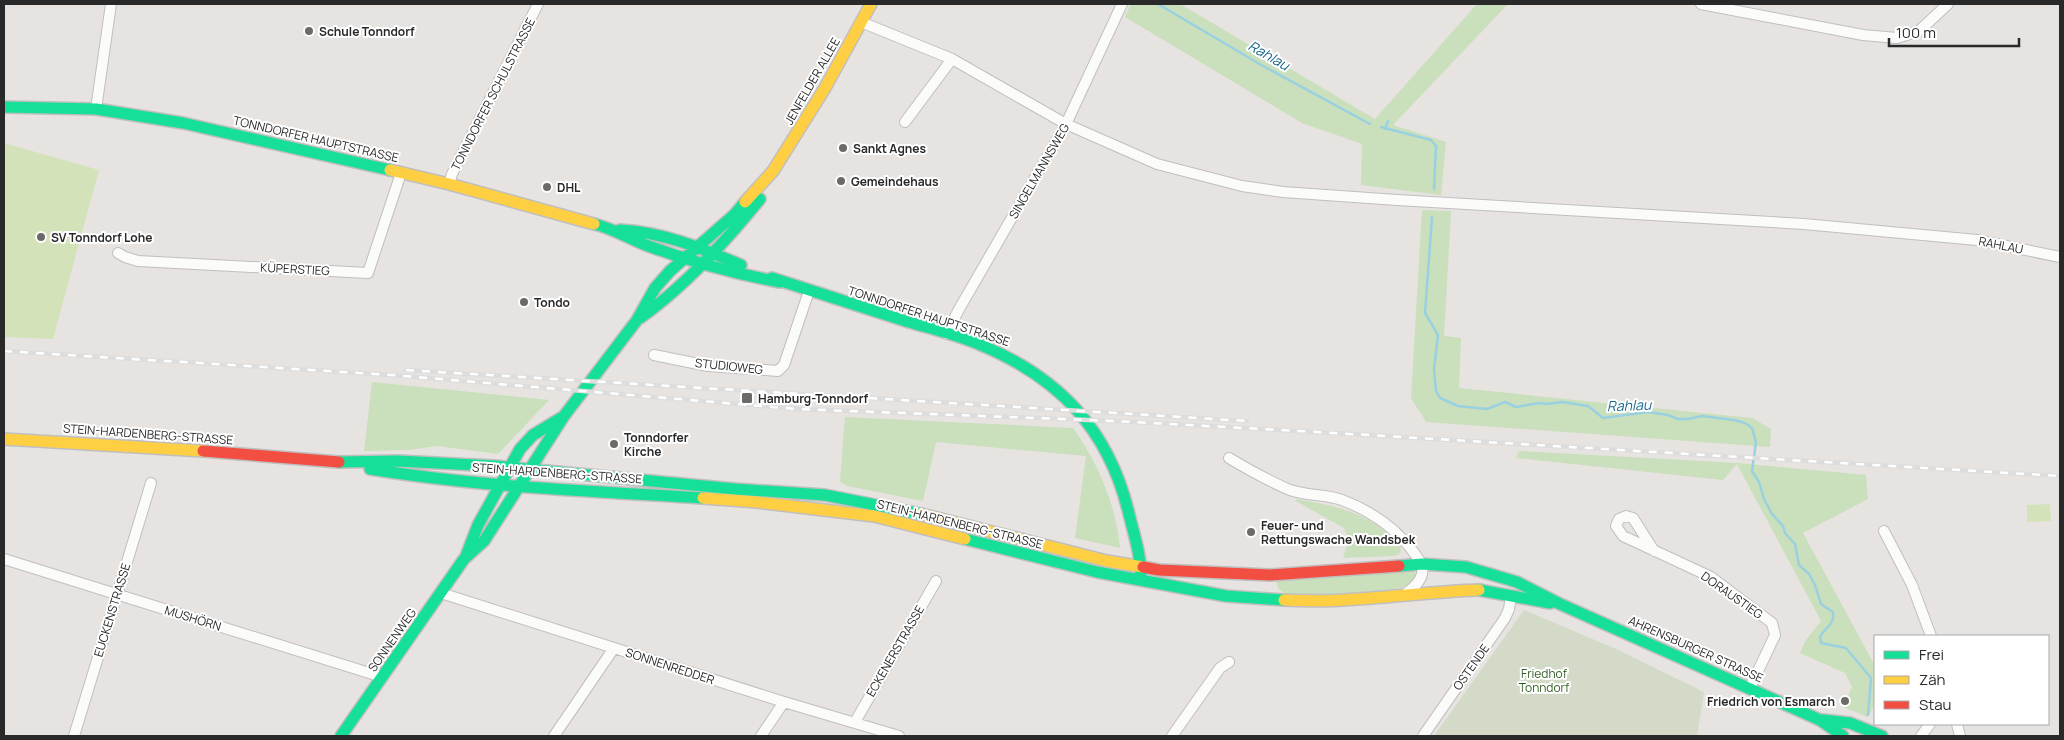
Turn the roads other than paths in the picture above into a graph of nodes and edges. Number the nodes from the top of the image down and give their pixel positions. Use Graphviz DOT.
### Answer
graph roads {
  1 [pos="111,4"];
  2 [pos="538,4"];
  3 [pos="871,4"];
  4 [pos="1122,4"];
  5 [pos="1701,4"];
  6 [pos="1948,4"];
  7 [pos="862,22"];
  8 [pos="952,59"];
  9 [pos="4,107"];
  10 [pos="96,109"];
  11 [pos="905,122"];
  12 [pos="1066,124"];
  13 [pos="772,171"];
  14 [pos="401,173"];
  15 [pos="449,184"];
  16 [pos="616,230"];
  17 [pos="699,247"];
  18 [pos="712,252"];
  19 [pos="118,253"];
  20 [pos="2060,257"];
  21 [pos="686,258"];
  22 [pos="701,262"];
  23 [pos="780,282"];
  24 [pos="809,291"];
  25 [pos="637,320"];
  26 [pos="948,334"];
  27 [pos="654,355"];
  28 [pos="564,416"];
  29 [pos="4,439"];
  30 [pos="1229,458"];
  31 [pos="351,463"];
  32 [pos="509,467"];
  33 [pos="531,469"];
  34 [pos="151,483"];
  35 [pos="500,483"];
  36 [pos="521,485"];
  37 [pos="1884,531"];
  38 [pos="1654,551"];
  39 [pos="4,559"];
  40 [pos="464,559"];
  41 [pos="1141,567"];
  42 [pos="1422,569"];
  43 [pos="936,580"];
  44 [pos="1141,581"];
  45 [pos="1442,591"];
  46 [pos="441,593"];
  47 [pos="117,594"];
  48 [pos="1402,596"];
  49 [pos="1511,596"];
  50 [pos="1560,604"];
  51 [pos="1931,635"];
  52 [pos="614,648"];
  53 [pos="1229,662"];
  54 [pos="382,677"];
  55 [pos="1750,688"];
  56 [pos="784,702"];
  57 [pos="1820,720"];
  58 [pos="855,722"];
  59 [pos="1929,725"];
  60 [pos="74,736"];
  61 [pos="341,736"];
  62 [pos="554,736"];
  63 [pos="761,736"];
  64 [pos="899,736"];
  65 [pos="1172,736"];
  66 [pos="1424,736"];
  67 [pos="1843,736"];
  68 [pos="1882,736"];
  69 [pos="1921,736"];
  1 -- 10 [label="street"];
  2 -- 15 [label="street, TONNDORFER SCHULSTRASSE"];
  3 -- 7 [label="main road, JENFELDER ALLEE"];
  4 -- 12 [label="street, SINGELMANNSWEG"];
  5 -- 6 [label="street"];
  7 -- 8 [label="street, RAHLAU"];
  7 -- 13 [label="main road, JENFELDER ALLEE"];
  8 -- 11 [label="street"];
  8 -- 12 [label="street, RAHLAU"];
  9 -- 10 [label="main road, TONNDORFER HAUPTSTRASSE"];
  10 -- 14 [label="main road, TONNDORFER HAUPTSTRASSE"];
  12 -- 20 [label="street, RAHLAU"];
  12 -- 26 [label="street, SINGELMANNSWEG"];
  13 -- 17 [label="main road, JENFELDER ALLEE"];
  13 -- 18 [label="main road, JENFELDER ALLEE"];
  14 -- 15 [label="main road, TONNDORFER HAUPTSTRASSE"];
  14 -- 19 [label="street, KÜPERSTIEG"];
  15 -- 16 [label="main road, TONNDORFER HAUPTSTRASSE"];
  16 -- 17 [label="main road, TONNDORFER HAUPTSTRASSE"];
  16 -- 21 [label="main road, TONNDORFER HAUPTSTRASSE"];
  17 -- 18 [label="main road, TONNDORFER HAUPTSTRASSE"];
  17 -- 21 [label="main road, SONNENWEG"];
  18 -- 22 [label="main road, JENFELDER ALLEE"];
  18 -- 23 [label="main road, TONNDORFER HAUPTSTRASSE"];
  21 -- 22 [label="main road, TONNDORFER HAUPTSTRASSE"];
  21 -- 25 [label="main road, SONNENWEG"];
  22 -- 23 [label="main road, TONNDORFER HAUPTSTRASSE"];
  22 -- 25 [label="main road, SONNENWEG"];
  23 -- 24 [label="main road, TONNDORFER HAUPTSTRASSE"];
  24 -- 26 [label="main road, TONNDORFER HAUPTSTRASSE"];
  24 -- 27 [label="street, STUDIOWEG"];
  25 -- 28 [label="main road, SONNENWEG"];
  26 -- 41 [label="main road, TONNDORFER HAUPTSTRASSE"];
  28 -- 32 [label="main road, SONNENWEG"];
  28 -- 33 [label="main road, SONNENWEG"];
  29 -- 31 [label="main road, STEIN-HARDENBERG-STRASSE"];
  30 -- 42 [label="street"];
  31 -- 32 [label="main road, STEIN-HARDENBERG-STRASSE"];
  31 -- 35 [label="main road, STEIN-HARDENBERG-STRASSE"];
  32 -- 33 [label="main road, STEIN-HARDENBERG-STRASSE"];
  32 -- 35 [label="main road, SONNENWEG"];
  33 -- 36 [label="main road, SONNENWEG"];
  33 -- 41 [label="main road, STEIN-HARDENBERG-STRASSE"];
  34 -- 47 [label="street, EUCKENSTRASSE"];
  35 -- 36 [label="main road, STEIN-HARDENBERG-STRASSE"];
  35 -- 40 [label="main road, SONNENWEG"];
  36 -- 40 [label="main road, SONNENWEG"];
  36 -- 44 [label="main road, STEIN-HARDENBERG-STRASSE"];
  37 -- 51 [label="street"];
  38 -- 55 [label="street, DORAUSTIEG"];
  39 -- 47 [label="street, MUSHÖRN"];
  40 -- 46 [label="main road, SONNENWEG"];
  41 -- 42 [label="main road, STEIN-HARDENBERG-STRASSE"];
  41 -- 44 [label="main road, TONNDORFER HAUPTSTRASSE"];
  42 -- 45 [label="street"];
  42 -- 48 [label="street"];
  42 -- 50 [label="main road"];
  43 -- 58 [label="street, ECKENERSTRASSE"];
  44 -- 48 [label="main road, STEIN-HARDENBERG-STRASSE"];
  45 -- 48 [label="main road, STEIN-HARDENBERG-STRASSE"];
  45 -- 49 [label="main road, STEIN-HARDENBERG-STRASSE"];
  46 -- 52 [label="street, SONNENREDDER"];
  46 -- 54 [label="main road, SONNENWEG"];
  47 -- 54 [label="street, MUSHÖRN"];
  47 -- 60 [label="street, EUCKENSTRASSE"];
  49 -- 50 [label="main road, STEIN-HARDENBERG-STRASSE"];
  49 -- 66 [label="street, OSTENDE"];
  50 -- 55 [label="main road, AHRENSBURGER STRASSE"];
  52 -- 56 [label="street, SONNENREDDER"];
  52 -- 62 [label="street"];
  53 -- 65 [label="street"];
  54 -- 61 [label="main road, SONNENWEG"];
  55 -- 57 [label="main road, AHRENSBURGER STRASSE"];
  56 -- 58 [label="street, SONNENREDDER"];
  56 -- 63 [label="street"];
  57 -- 67 [label="main road, AHRENSBURGER STRASSE"];
  57 -- 68 [label="main road, AHRENSBURGER STRASSE"];
  58 -- 64 [label="street, SONNENREDDER"];
  59 -- 69 [label="street"];
}
